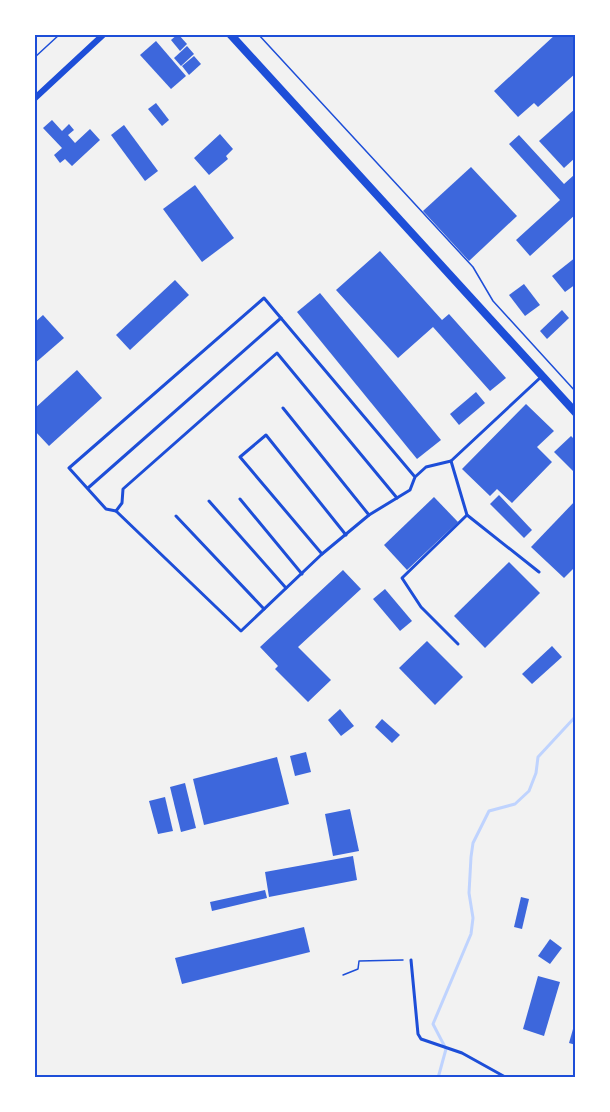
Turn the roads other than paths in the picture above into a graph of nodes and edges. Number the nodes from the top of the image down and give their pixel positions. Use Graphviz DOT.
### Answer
graph roads {
  1 [pos="104,34"];
  2 [pos="230,34"];
  3 [pos="34,99"];
  4 [pos="281,318"];
  5 [pos="542,376"];
  6 [pos="283,408"];
  7 [pos="576,413"];
  8 [pos="451,461"];
  9 [pos="415,477"];
  10 [pos="88,488"];
  11 [pos="397,498"];
  12 [pos="240,500"];
  13 [pos="209,501"];
  14 [pos="116,511"];
  15 [pos="467,514"];
  16 [pos="369,515"];
  17 [pos="176,516"];
  18 [pos="346,535"];
  19 [pos="322,554"];
  20 [pos="539,572"];
  21 [pos="302,574"];
  22 [pos="286,588"];
  23 [pos="264,609"];
  24 [pos="458,644"];
  25 [pos="411,960"];
  26 [pos="507,1077"];
  1 -- 3 [label="street"];
  2 -- 5 [label="street"];
  4 -- 9 [label="lane"];
  4 -- 10 [label="lane"];
  4 -- 10 [label="lane"];
  5 -- 7 [label="street"];
  5 -- 8 [label="lane"];
  6 -- 16 [label="lane"];
  8 -- 9 [label="lane"];
  8 -- 15 [label="lane"];
  9 -- 11 [label="lane"];
  10 -- 14 [label="lane"];
  11 -- 14 [label="lane"];
  11 -- 16 [label="lane"];
  12 -- 21 [label="lane"];
  13 -- 22 [label="lane"];
  14 -- 23 [label="lane"];
  15 -- 20 [label="lane"];
  15 -- 24 [label="lane"];
  16 -- 18 [label="lane"];
  17 -- 23 [label="lane"];
  18 -- 19 [label="lane"];
  18 -- 19 [label="lane"];
  19 -- 21 [label="lane"];
  21 -- 22 [label="lane"];
  22 -- 23 [label="lane"];
  25 -- 26 [label="lane"];
}
